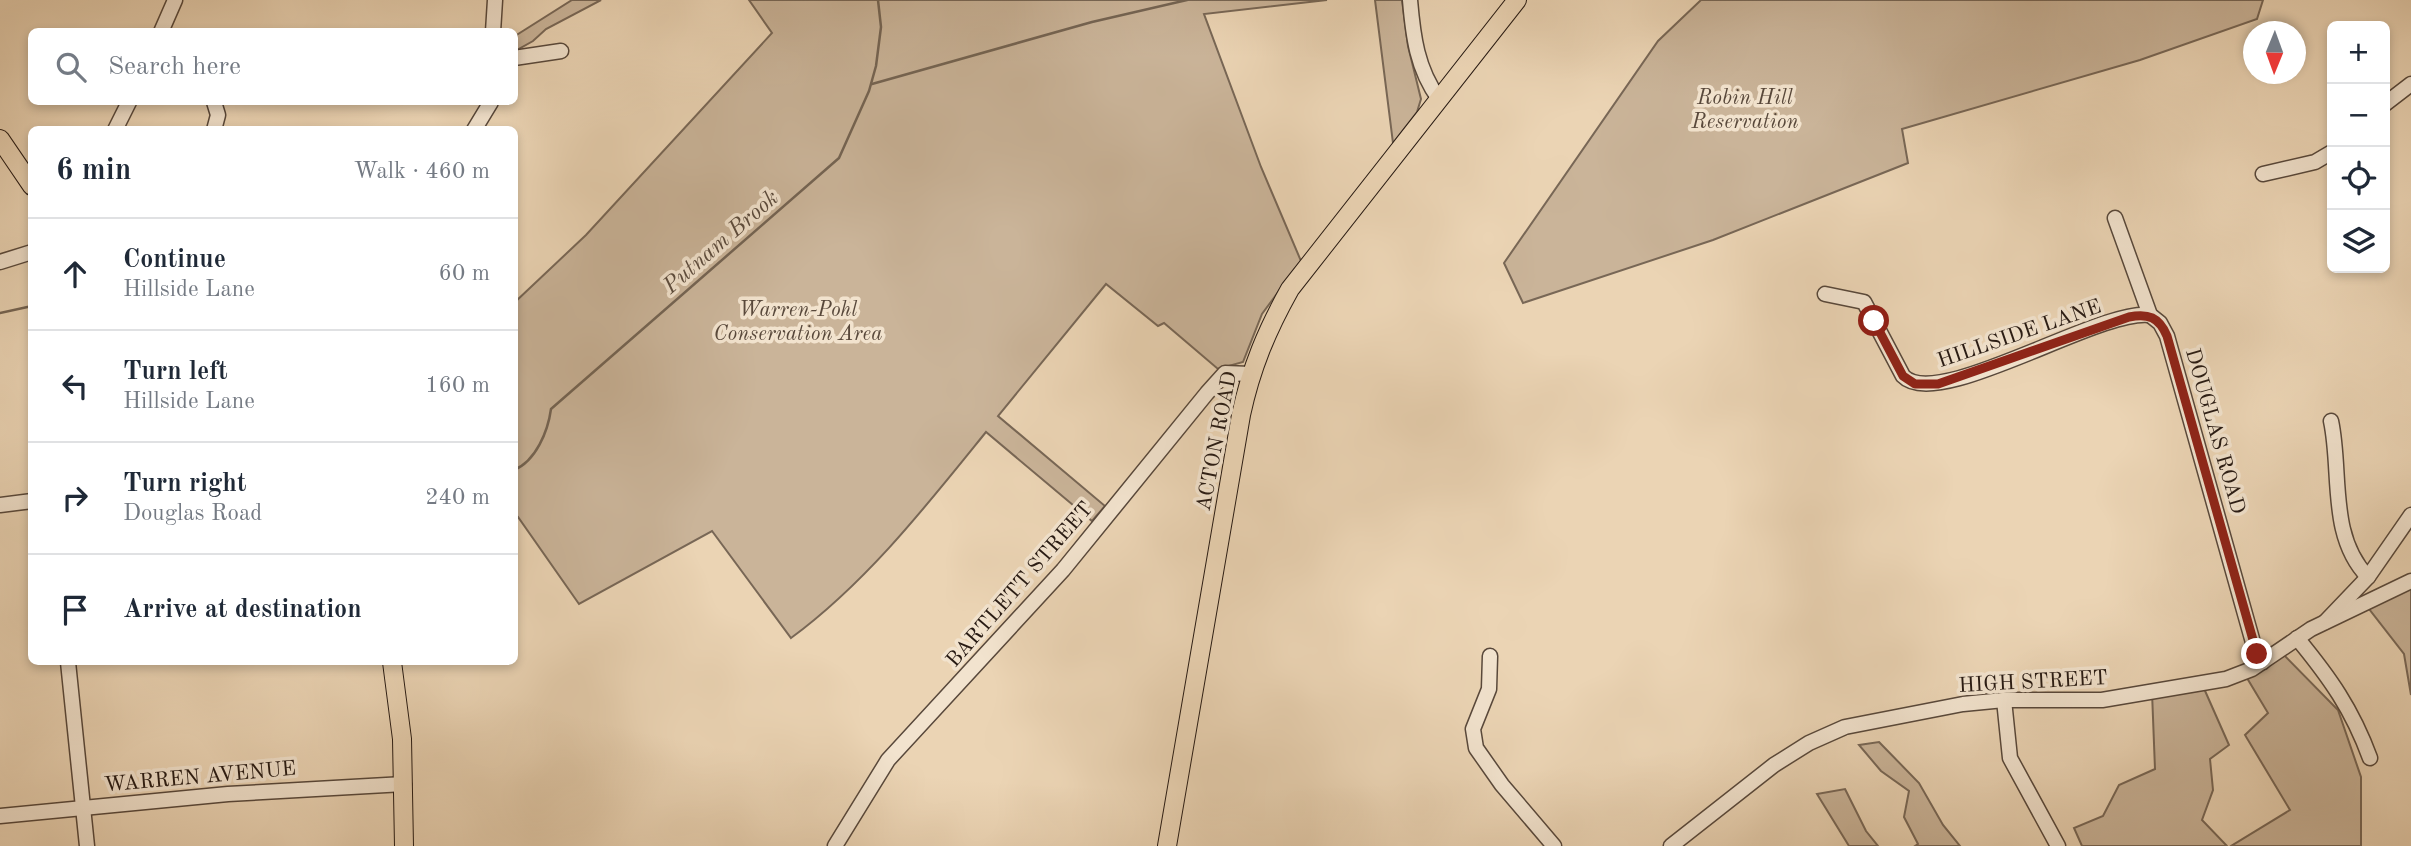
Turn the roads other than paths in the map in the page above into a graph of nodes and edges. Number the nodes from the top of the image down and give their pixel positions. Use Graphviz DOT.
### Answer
graph roads {
  1 [pos="174,0"];
  2 [pos="495,0"];
  3 [pos="1410,0"];
  4 [pos="1517,0"];
  5 [pos="163,28"];
  6 [pos="493,28"];
  7 [pos="561,51"];
  8 [pos="518,57"];
  9 [pos="2411,84"];
  10 [pos="1439,99"];
  11 [pos="2390,100"];
  12 [pos="128,105"];
  13 [pos="215,105"];
  14 [pos="489,105"];
  15 [pos="117,126"];
  16 [pos="215,126"];
  17 [pos="476,126"];
  18 [pos="0,139"];
  19 [pos="2327,155"];
  20 [pos="2263,174"];
  21 [pos="28,180"];
  22 [pos="2115,218"];
  23 [pos="28,253"];
  24 [pos="0,262"];
  25 [pos="1825,294"];
  26 [pos="2150,315"];
  27 [pos="1250,374"];
  28 [pos="2331,421"];
  29 [pos="28,502"];
  30 [pos="0,505"];
  31 [pos="2411,514"];
  32 [pos="2368,577"];
  33 [pos="2411,581"];
  34 [pos="2325,622"];
  35 [pos="2297,638"];
  36 [pos="1490,656"];
  37 [pos="2263,662"];
  38 [pos="68,665"];
  39 [pos="392,665"];
  40 [pos="2004,700"];
  41 [pos="2370,758"];
  42 [pos="404,785"];
  43 [pos="83,807"];
  44 [pos="0,816"];
  45 [pos="87,846"];
  46 [pos="404,846"];
  47 [pos="835,846"];
  48 [pos="1167,846"];
  49 [pos="1553,846"];
  50 [pos="1671,846"];
  51 [pos="2058,846"];
  1 -- 5 [label="street"];
  2 -- 6 [label="street"];
  3 -- 10 [label="street"];
  4 -- 10 [label="main road, ACTON ROAD"];
  7 -- 8 [label="street"];
  9 -- 11 [label="street"];
  10 -- 27 [label="main road, ACTON ROAD"];
  12 -- 15 [label="street"];
  13 -- 16 [label="street"];
  14 -- 17 [label="street"];
  18 -- 21 [label="main road"];
  19 -- 20 [label="street"];
  22 -- 26 [label="street, DOUGLAS ROAD"];
  23 -- 24 [label="street"];
  25 -- 26 [label="street, HILLSIDE LANE"];
  26 -- 37 [label="street, DOUGLAS ROAD"];
  27 -- 47 [label="street, BARTLETT STREET"];
  27 -- 48 [label="main road, ACTON ROAD"];
  28 -- 32 [label="street"];
  29 -- 30 [label="street"];
  31 -- 32 [label="street"];
  32 -- 34 [label="street"];
  33 -- 34 [label="street, HIGH STREET"];
  34 -- 35 [label="street, HIGH STREET"];
  35 -- 37 [label="street, HIGH STREET"];
  35 -- 41 [label="street"];
  36 -- 49 [label="street"];
  37 -- 40 [label="street, HIGH STREET"];
  38 -- 43 [label="street"];
  39 -- 42 [label="main road"];
  40 -- 50 [label="street, HIGH STREET"];
  40 -- 51 [label="street"];
  42 -- 43 [label="street, WARREN AVENUE"];
  42 -- 46 [label="main road"];
  43 -- 44 [label="street, WARREN AVENUE"];
  43 -- 45 [label="street"];
}
